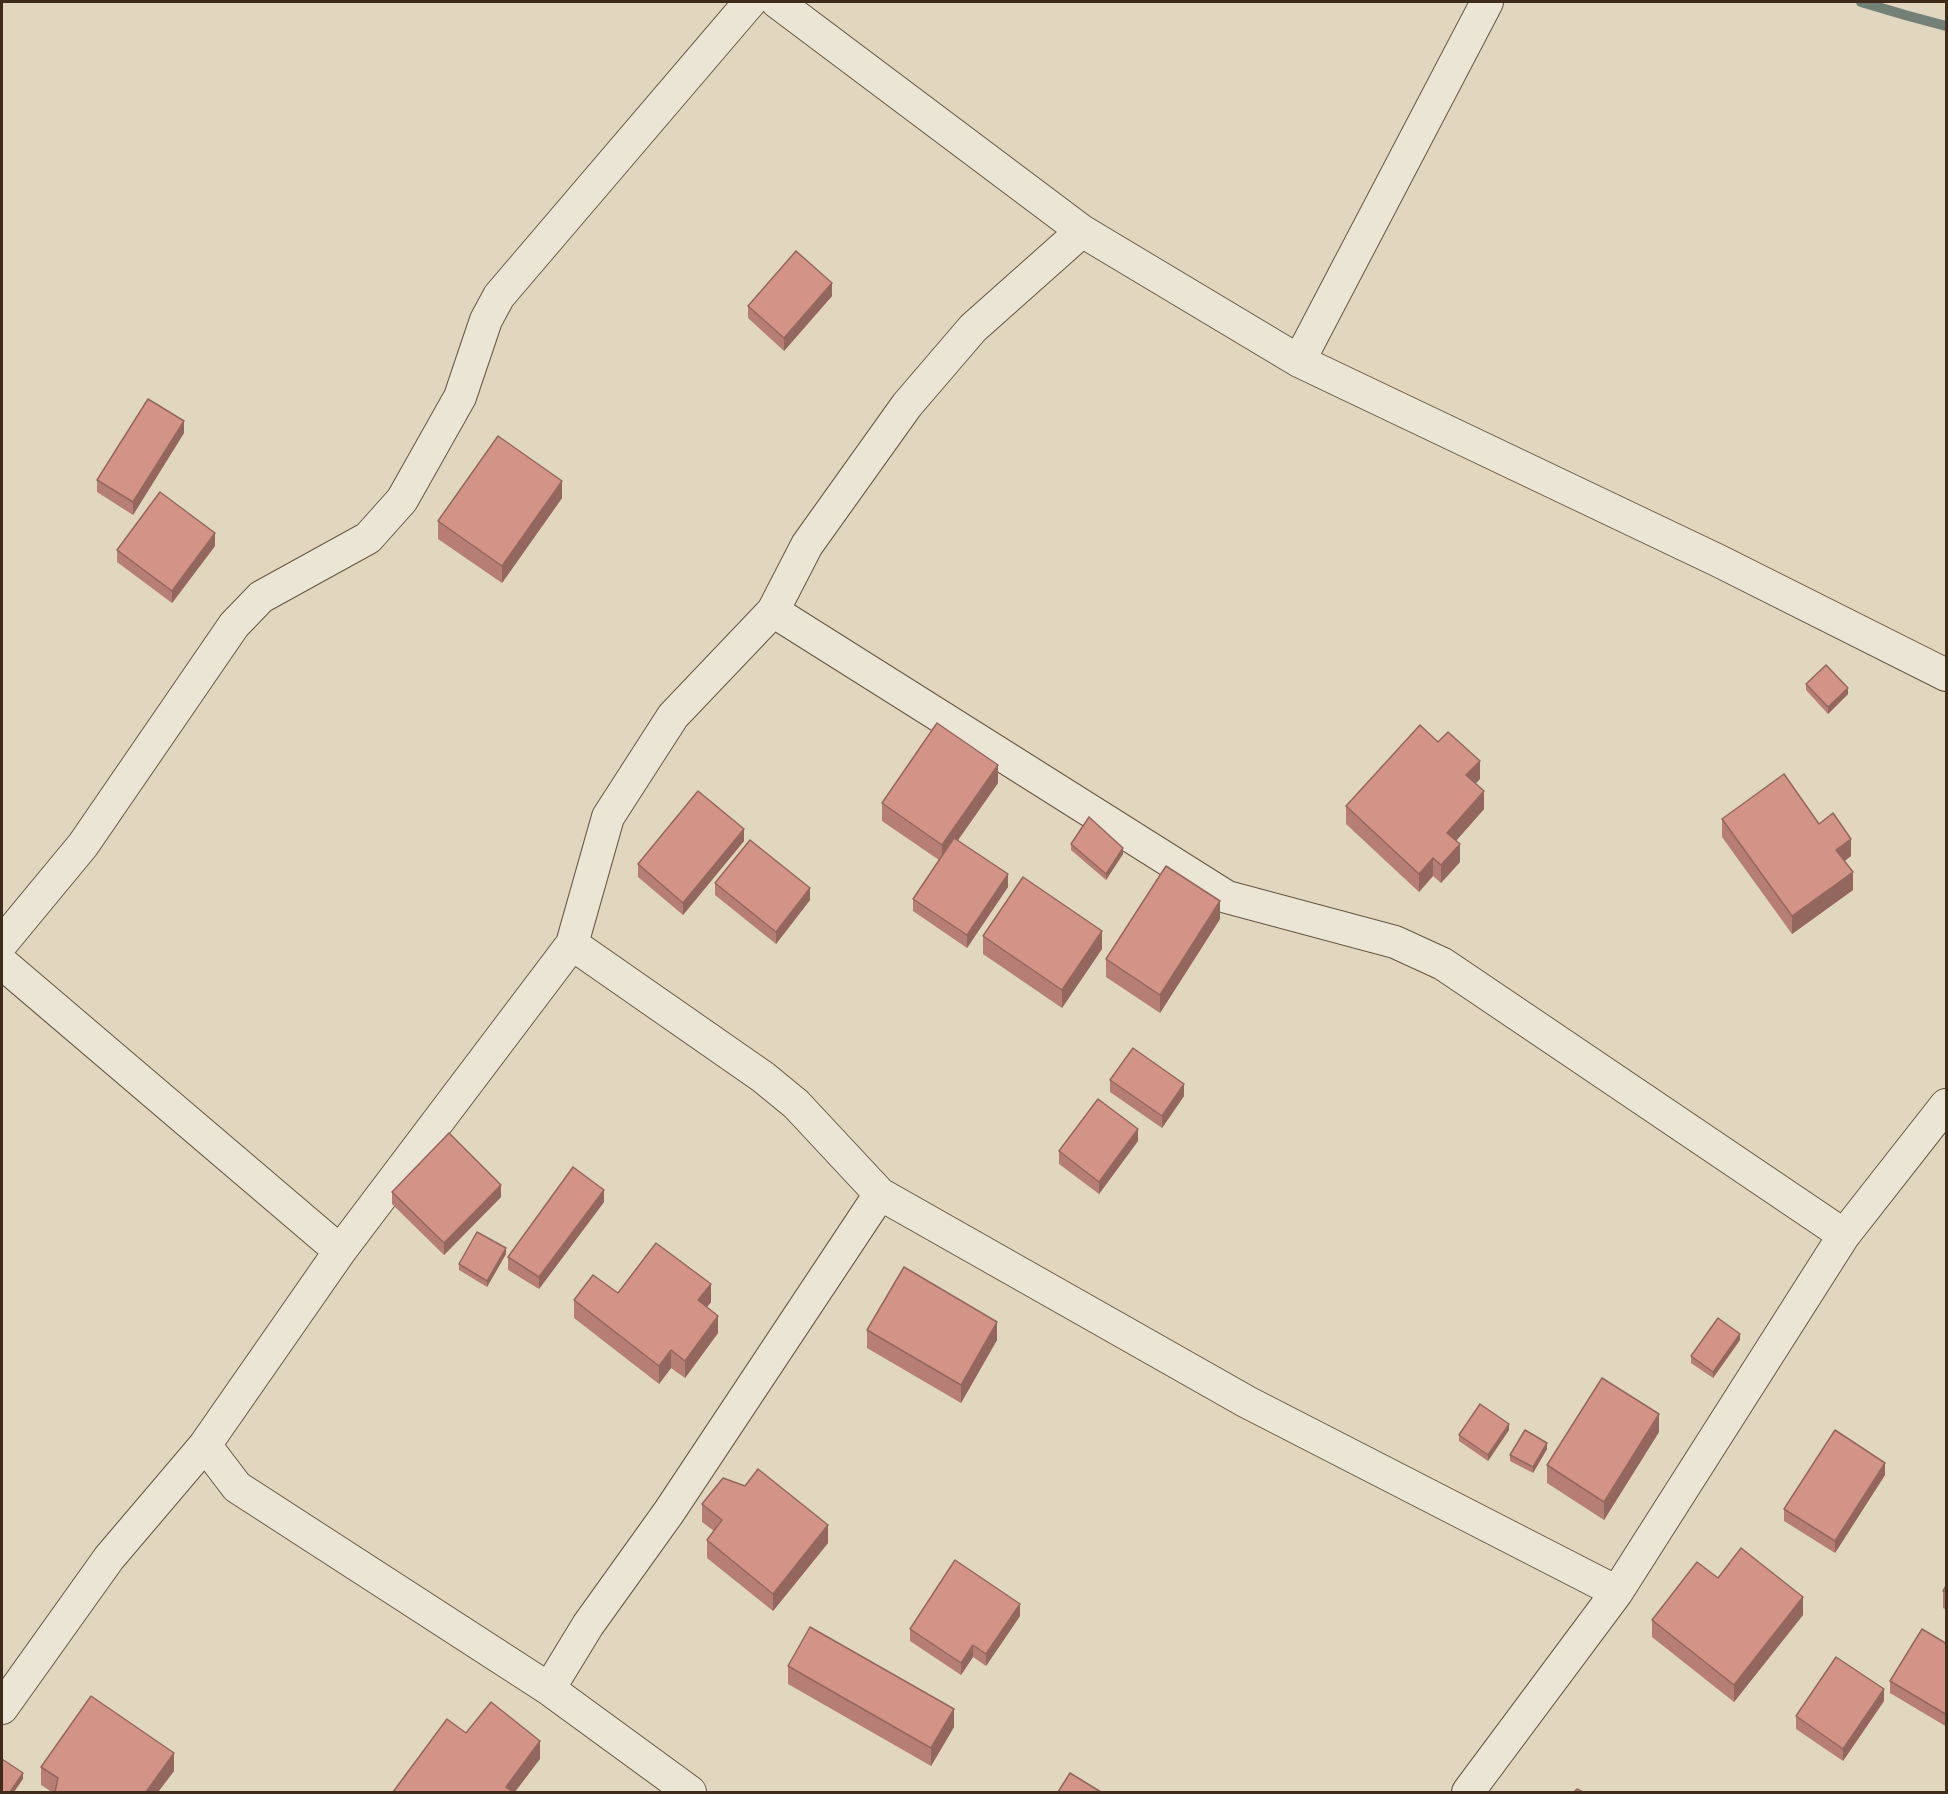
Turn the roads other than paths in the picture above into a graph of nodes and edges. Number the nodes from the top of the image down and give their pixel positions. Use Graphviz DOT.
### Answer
graph roads {
  1 [pos="750,2"];
  2 [pos="777,2"];
  3 [pos="1487,2"];
  4 [pos="1082,231"];
  5 [pos="1299,361"];
  6 [pos="773,610"];
  7 [pos="1947,675"];
  8 [pos="2,943"];
  9 [pos="572,944"];
  10 [pos="2,963"];
  11 [pos="1947,1105"];
  12 [pos="880,1194"];
  13 [pos="1844,1235"];
  14 [pos="340,1251"];
  15 [pos="205,1444"];
  16 [pos="1617,1592"];
  17 [pos="549,1689"];
  18 [pos="2,1708"];
  19 [pos="690,1792"];
  20 [pos="1468,1792"];
  1 -- 8 [label="street"];
  2 -- 4 [label="street"];
  3 -- 5 [label="street"];
  4 -- 5 [label="street"];
  4 -- 6 [label="street"];
  5 -- 7 [label="street"];
  6 -- 9 [label="street"];
  6 -- 13 [label="street"];
  9 -- 12 [label="street"];
  9 -- 14 [label="street"];
  10 -- 14 [label="street"];
  11 -- 13 [label="street"];
  12 -- 16 [label="street"];
  12 -- 17 [label="street"];
  13 -- 16 [label="street"];
  14 -- 15 [label="street"];
  15 -- 17 [label="street"];
  15 -- 18 [label="street"];
  16 -- 20 [label="street"];
  17 -- 19 [label="street"];
}
